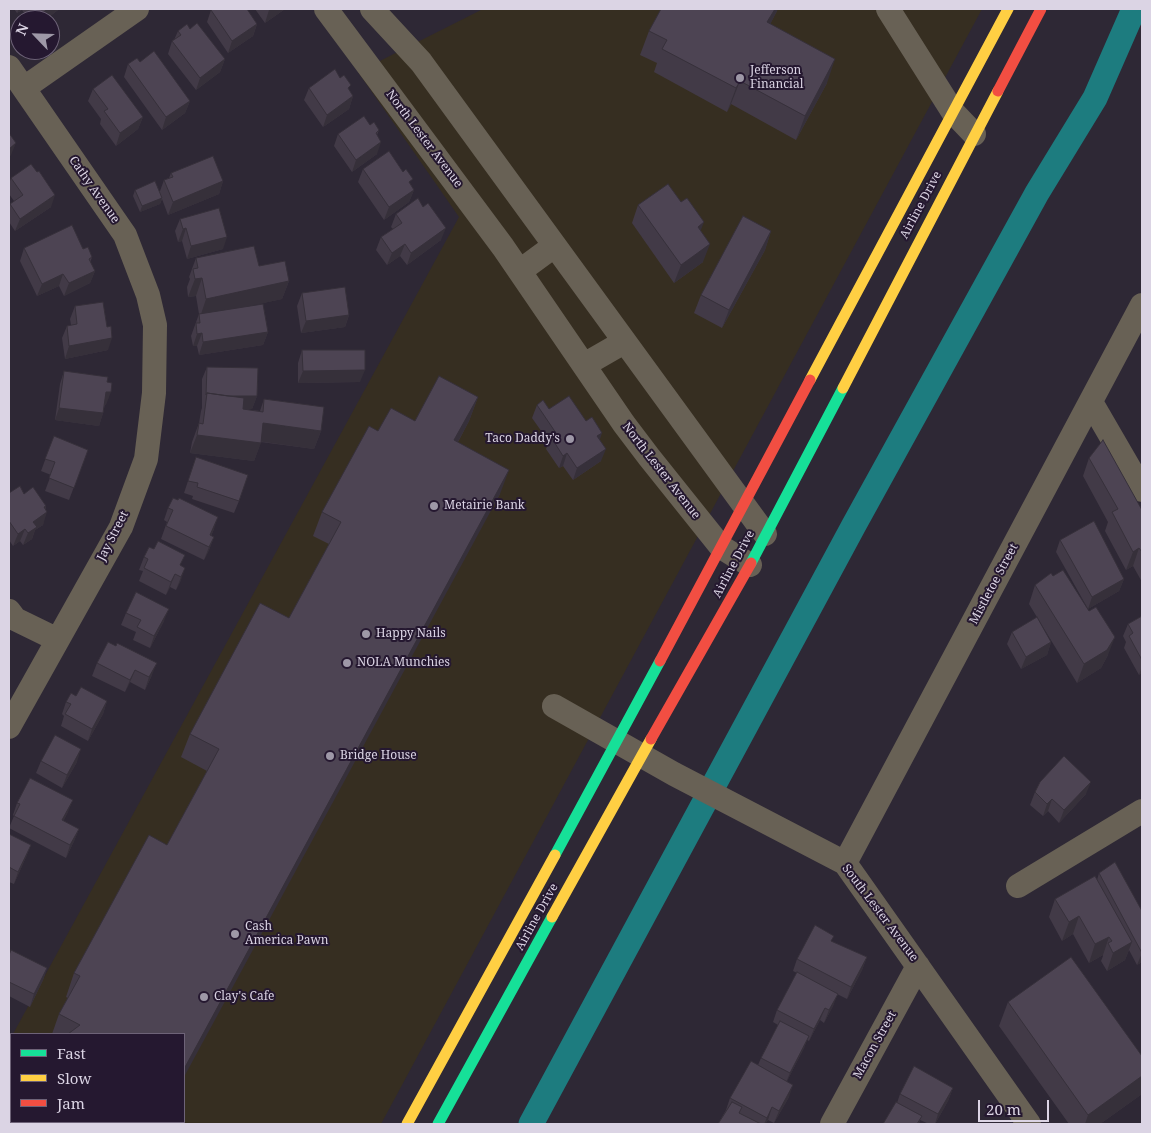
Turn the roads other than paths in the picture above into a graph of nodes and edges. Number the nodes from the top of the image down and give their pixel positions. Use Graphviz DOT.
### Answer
graph roads {
  1 [pos="136,9"];
  2 [pos="326,9"];
  3 [pos="372,9"];
  4 [pos="888,9"];
  5 [pos="1008,9"];
  6 [pos="1040,9"];
  7 [pos="9,67"];
  8 [pos="24,88"];
  9 [pos="953,112"];
  10 [pos="974,134"];
  11 [pos="554,246"];
  12 [pos="520,271"];
  13 [pos="1142,306"];
  14 [pos="155,325"];
  15 [pos="624,342"];
  16 [pos="584,365"];
  17 [pos="1091,402"];
  18 [pos="1142,490"];
  19 [pos="743,507"];
  20 [pos="765,534"];
  21 [pos="721,547"];
  22 [pos="750,565"];
  23 [pos="9,611"];
  24 [pos="56,639"];
  25 [pos="554,706"];
  26 [pos="9,727"];
  27 [pos="617,742"];
  28 [pos="641,756"];
  29 [pos="1142,811"];
  30 [pos="845,863"];
  31 [pos="1018,886"];
  32 [pos="918,966"];
  33 [pos="408,1124"];
  34 [pos="438,1124"];
  35 [pos="832,1124"];
  36 [pos="1029,1124"];
  1 -- 8 [label="street"];
  2 -- 12 [label="street, North Lester Avenue"];
  3 -- 11 [label="street"];
  4 -- 9 [label="street"];
  5 -- 9 [label="highway, Airline Drive"];
  6 -- 10 [label="highway, Airline Drive"];
  7 -- 8 [label="street, Cathy Avenue"];
  8 -- 14 [label="street, Cathy Avenue"];
  9 -- 10 [label="street"];
  9 -- 19 [label="highway, Airline Drive"];
  10 -- 20 [label="highway, Airline Drive"];
  11 -- 12 [label="street"];
  11 -- 15 [label="street"];
  12 -- 16 [label="street, North Lester Avenue"];
  13 -- 17 [label="street, Mistletoe Street"];
  14 -- 24 [label="street, Jay Street"];
  15 -- 16 [label="street"];
  15 -- 19 [label="street"];
  16 -- 21 [label="street, North Lester Avenue"];
  17 -- 18 [label="street"];
  17 -- 30 [label="street, Mistletoe Street"];
  19 -- 20 [label="street"];
  19 -- 21 [label="highway, Airline Drive"];
  20 -- 22 [label="highway, Airline Drive"];
  21 -- 22 [label="street, North Lester Avenue"];
  21 -- 27 [label="highway, Airline Drive"];
  22 -- 28 [label="highway, Airline Drive"];
  23 -- 24 [label="street"];
  24 -- 26 [label="street, Jay Street"];
  25 -- 27 [label="street, South Lester Avenue"];
  27 -- 28 [label="street, South Lester Avenue"];
  27 -- 33 [label="highway, Airline Drive"];
  28 -- 30 [label="street, South Lester Avenue"];
  28 -- 34 [label="highway, Airline Drive"];
  29 -- 31 [label="street"];
  30 -- 32 [label="street, South Lester Avenue"];
  32 -- 35 [label="street, Macon Street"];
  32 -- 36 [label="street, South Lester Avenue"];
}
